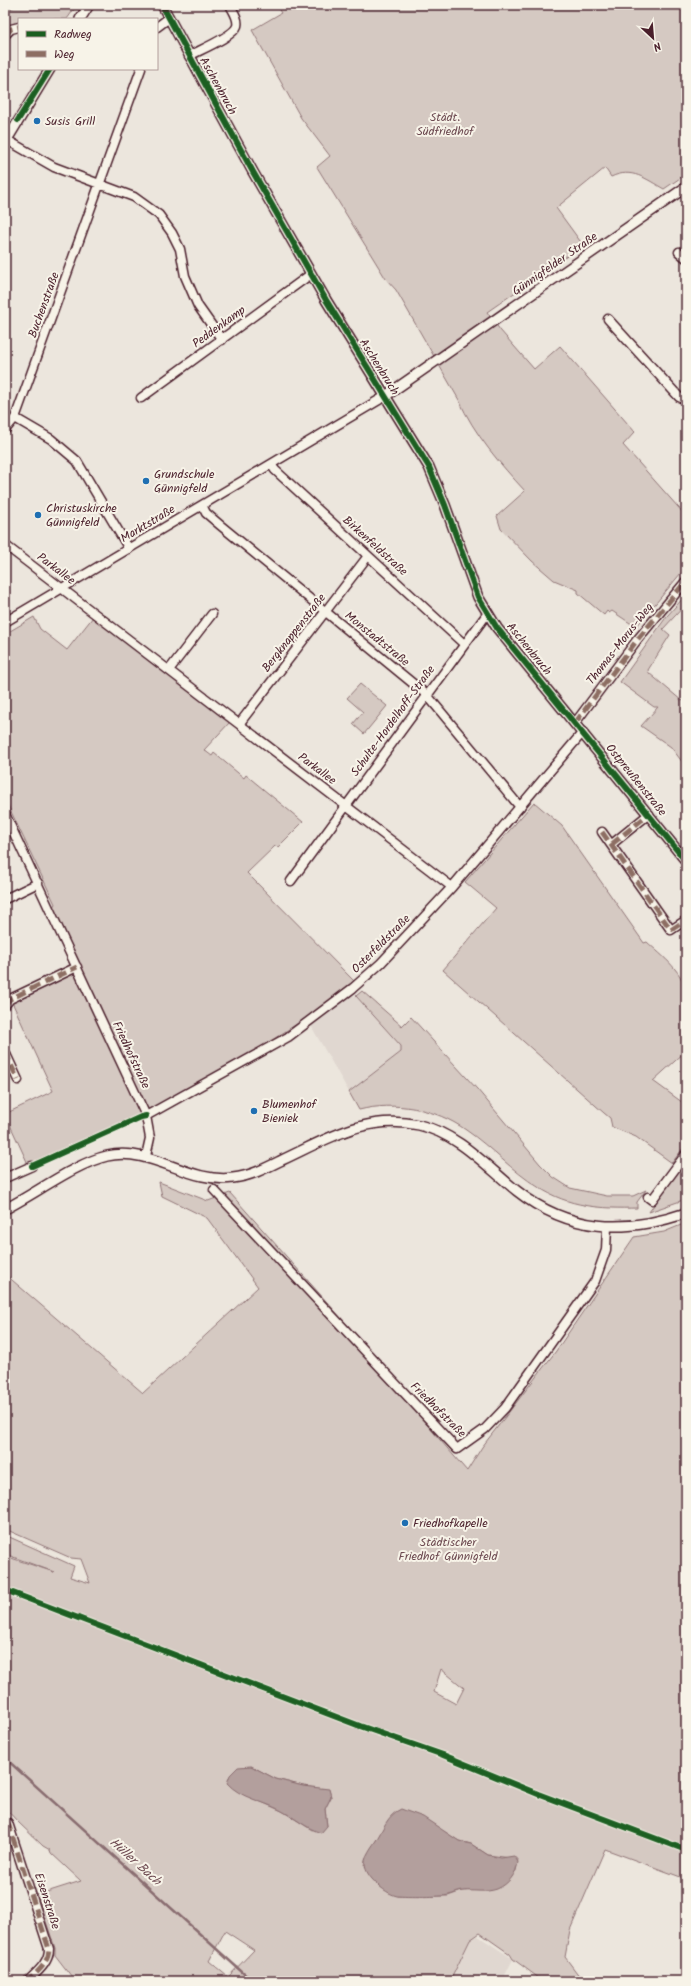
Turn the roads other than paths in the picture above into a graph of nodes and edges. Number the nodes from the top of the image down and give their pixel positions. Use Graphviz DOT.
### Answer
graph roads {
  1 [pos="89,5"];
  2 [pos="162,5"];
  3 [pos="230,5"];
  4 [pos="81,18"];
  5 [pos="169,18"];
  6 [pos="158,26"];
  7 [pos="18,27"];
  8 [pos="5,35"];
  9 [pos="189,56"];
  10 [pos="49,70"];
  11 [pos="141,70"];
  12 [pos="6,142"];
  13 [pos="99,184"];
  14 [pos="686,187"];
  15 [pos="679,252"];
  16 [pos="686,258"];
  17 [pos="311,274"];
  18 [pos="608,319"];
  19 [pos="222,340"];
  20 [pos="438,360"];
  21 [pos="384,397"];
  22 [pos="141,398"];
  23 [pos="686,400"];
  24 [pos="14,418"];
  25 [pos="5,430"];
  26 [pos="271,464"];
  27 [pos="202,505"];
  28 [pos="5,545"];
  29 [pos="129,549"];
  30 [pos="368,556"];
  31 [pos="686,581"];
  32 [pos="62,588"];
  33 [pos="326,612"];
  34 [pos="212,614"];
  35 [pos="488,614"];
  36 [pos="5,622"];
  37 [pos="464,644"];
  38 [pos="169,670"];
  39 [pos="427,695"];
  40 [pos="575,723"];
  41 [pos="239,724"];
  42 [pos="583,732"];
  43 [pos="346,806"];
  44 [pos="520,807"];
  45 [pos="5,814"];
  46 [pos="649,814"];
  47 [pos="602,832"];
  48 [pos="612,844"];
  49 [pos="686,861"];
  50 [pos="292,881"];
  51 [pos="38,883"];
  52 [pos="452,887"];
  53 [pos="5,899"];
  54 [pos="686,920"];
  55 [pos="77,967"];
  56 [pos="5,1005"];
  57 [pos="5,1052"];
  58 [pos="18,1080"];
  59 [pos="146,1116"];
  60 [pos="686,1154"];
  61 [pos="146,1156"];
  62 [pos="32,1166"];
  63 [pos="5,1178"];
  64 [pos="214,1190"];
  65 [pos="648,1197"];
  66 [pos="5,1209"];
  67 [pos="686,1212"];
  68 [pos="608,1227"];
  69 [pos="8,1824"];
  70 [pos="28,1981"];
  1 -- 4 [label="street"];
  2 -- 5 [label="street, Aschenbruch"];
  3 -- 9 [label="street"];
  5 -- 6 [label="street"];
  5 -- 9 [label="street, Aschenbruch"];
  7 -- 8 [label="street"];
  9 -- 17 [label="street, Aschenbruch"];
  10 -- 12 [label="street"];
  11 -- 13 [label="street, Buchenstraße"];
  12 -- 13 [label="street"];
  13 -- 19 [label="street"];
  13 -- 24 [label="street, Buchenstraße"];
  14 -- 20 [label="street, Günnigfelder Straße"];
  15 -- 16 [label="street"];
  17 -- 19 [label="street, Peddenkamp"];
  17 -- 21 [label="street, Aschenbruch"];
  18 -- 23 [label="street"];
  19 -- 22 [label="street, Peddenkamp"];
  20 -- 21 [label="street, Aschenbruch"];
  21 -- 26 [label="street, Marktstraße"];
  21 -- 35 [label="street, Aschenbruch"];
  24 -- 25 [label="street, Buchenstraße"];
  24 -- 29 [label="street"];
  26 -- 27 [label="street, Marktstraße"];
  26 -- 30 [label="street, Birkenfeldstraße"];
  27 -- 29 [label="street, Marktstraße"];
  27 -- 33 [label="street, Monstadtstraße"];
  28 -- 32 [label="street, Parkallee"];
  29 -- 32 [label="street, Marktstraße"];
  30 -- 33 [label="street, Bergknappenstraße"];
  30 -- 37 [label="street, Birkenfeldstraße"];
  31 -- 40 [label="street, Thomas-Morus-Weg"];
  32 -- 36 [label="street, Marktstraße"];
  32 -- 38 [label="street, Parkallee"];
  33 -- 39 [label="street, Monstadtstraße"];
  33 -- 41 [label="street, Bergknappenstraße"];
  34 -- 38 [label="street"];
  35 -- 37 [label="street, Schulte-Hordelhoff-Straße"];
  35 -- 40 [label="street, Aschenbruch"];
  37 -- 39 [label="street, Schulte-Hordelhoff-Straße"];
  38 -- 41 [label="street, Parkallee"];
  39 -- 43 [label="street, Schulte-Hordelhoff-Straße"];
  39 -- 44 [label="street, Monstadtstraße"];
  40 -- 42 [label="street, Aschenbruch"];
  41 -- 43 [label="street, Parkallee"];
  42 -- 44 [label="street, Osterfeldstraße"];
  42 -- 46 [label="street, Ostpreußenstraße"];
  43 -- 50 [label="street, Schulte-Hordelhoff-Straße"];
  43 -- 52 [label="street, Parkallee"];
  44 -- 52 [label="street, Osterfeldstraße"];
  45 -- 51 [label="street, Friedhofstraße"];
  46 -- 48 [label="street, Ostpreußenstraße"];
  46 -- 49 [label="street, Ostpreußenstraße"];
  47 -- 48 [label="street"];
  48 -- 54 [label="street"];
  51 -- 53 [label="street"];
  51 -- 55 [label="street, Friedhofstraße"];
  52 -- 59 [label="street, Osterfeldstraße"];
  55 -- 56 [label="street"];
  55 -- 59 [label="street, Friedhofstraße"];
  57 -- 58 [label="street"];
  59 -- 61 [label="street, Friedhofstraße"];
  60 -- 65 [label="street"];
  61 -- 66 [label="street"];
  61 -- 68 [label="street"];
  62 -- 63 [label="street"];
  64 -- 68 [label="street, Friedhofstraße"];
  67 -- 68 [label="street"];
  69 -- 70 [label="street, Eisenstraße"];
}
